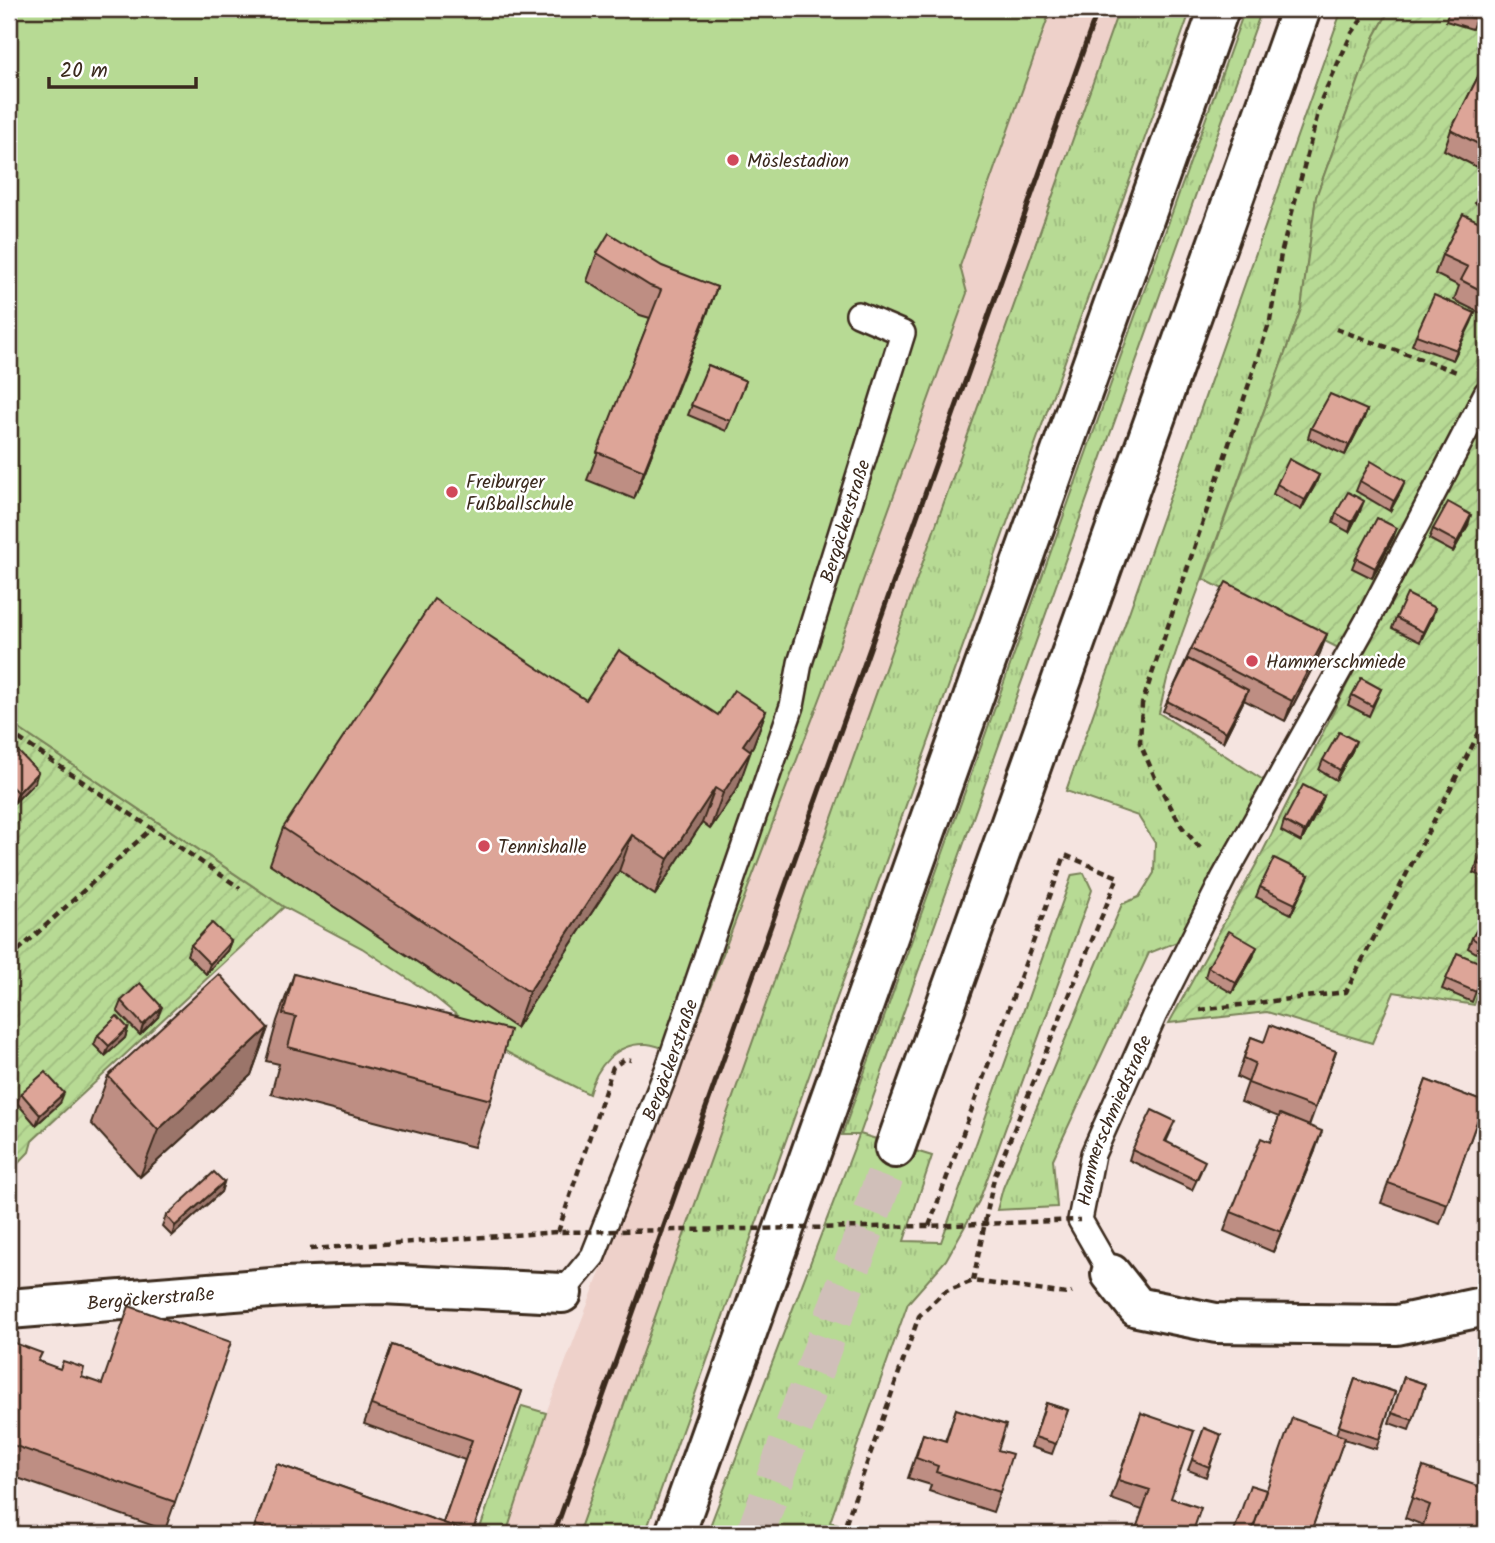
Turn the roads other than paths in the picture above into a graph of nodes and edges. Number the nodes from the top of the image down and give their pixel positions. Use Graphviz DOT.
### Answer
graph roads {
  1 [pos="1219,9"];
  2 [pos="1301,9"];
  3 [pos="858,314"];
  4 [pos="1486,393"];
  5 [pos="895,1148"];
  6 [pos="1111,1274"];
  7 [pos="562,1293"];
  8 [pos="1486,1306"];
  9 [pos="9,1309"];
  10 [pos="675,1534"];
  1 -- 10 [label="main road"];
  2 -- 5 [label="main road"];
  3 -- 7 [label="lane, Bergäckerstraße"];
  4 -- 6 [label="lane, Hammerschmiedstraße"];
  6 -- 8 [label="main road, Hammerschmiedstraße"];
  7 -- 9 [label="main road, Bergäckerstraße"];
}
